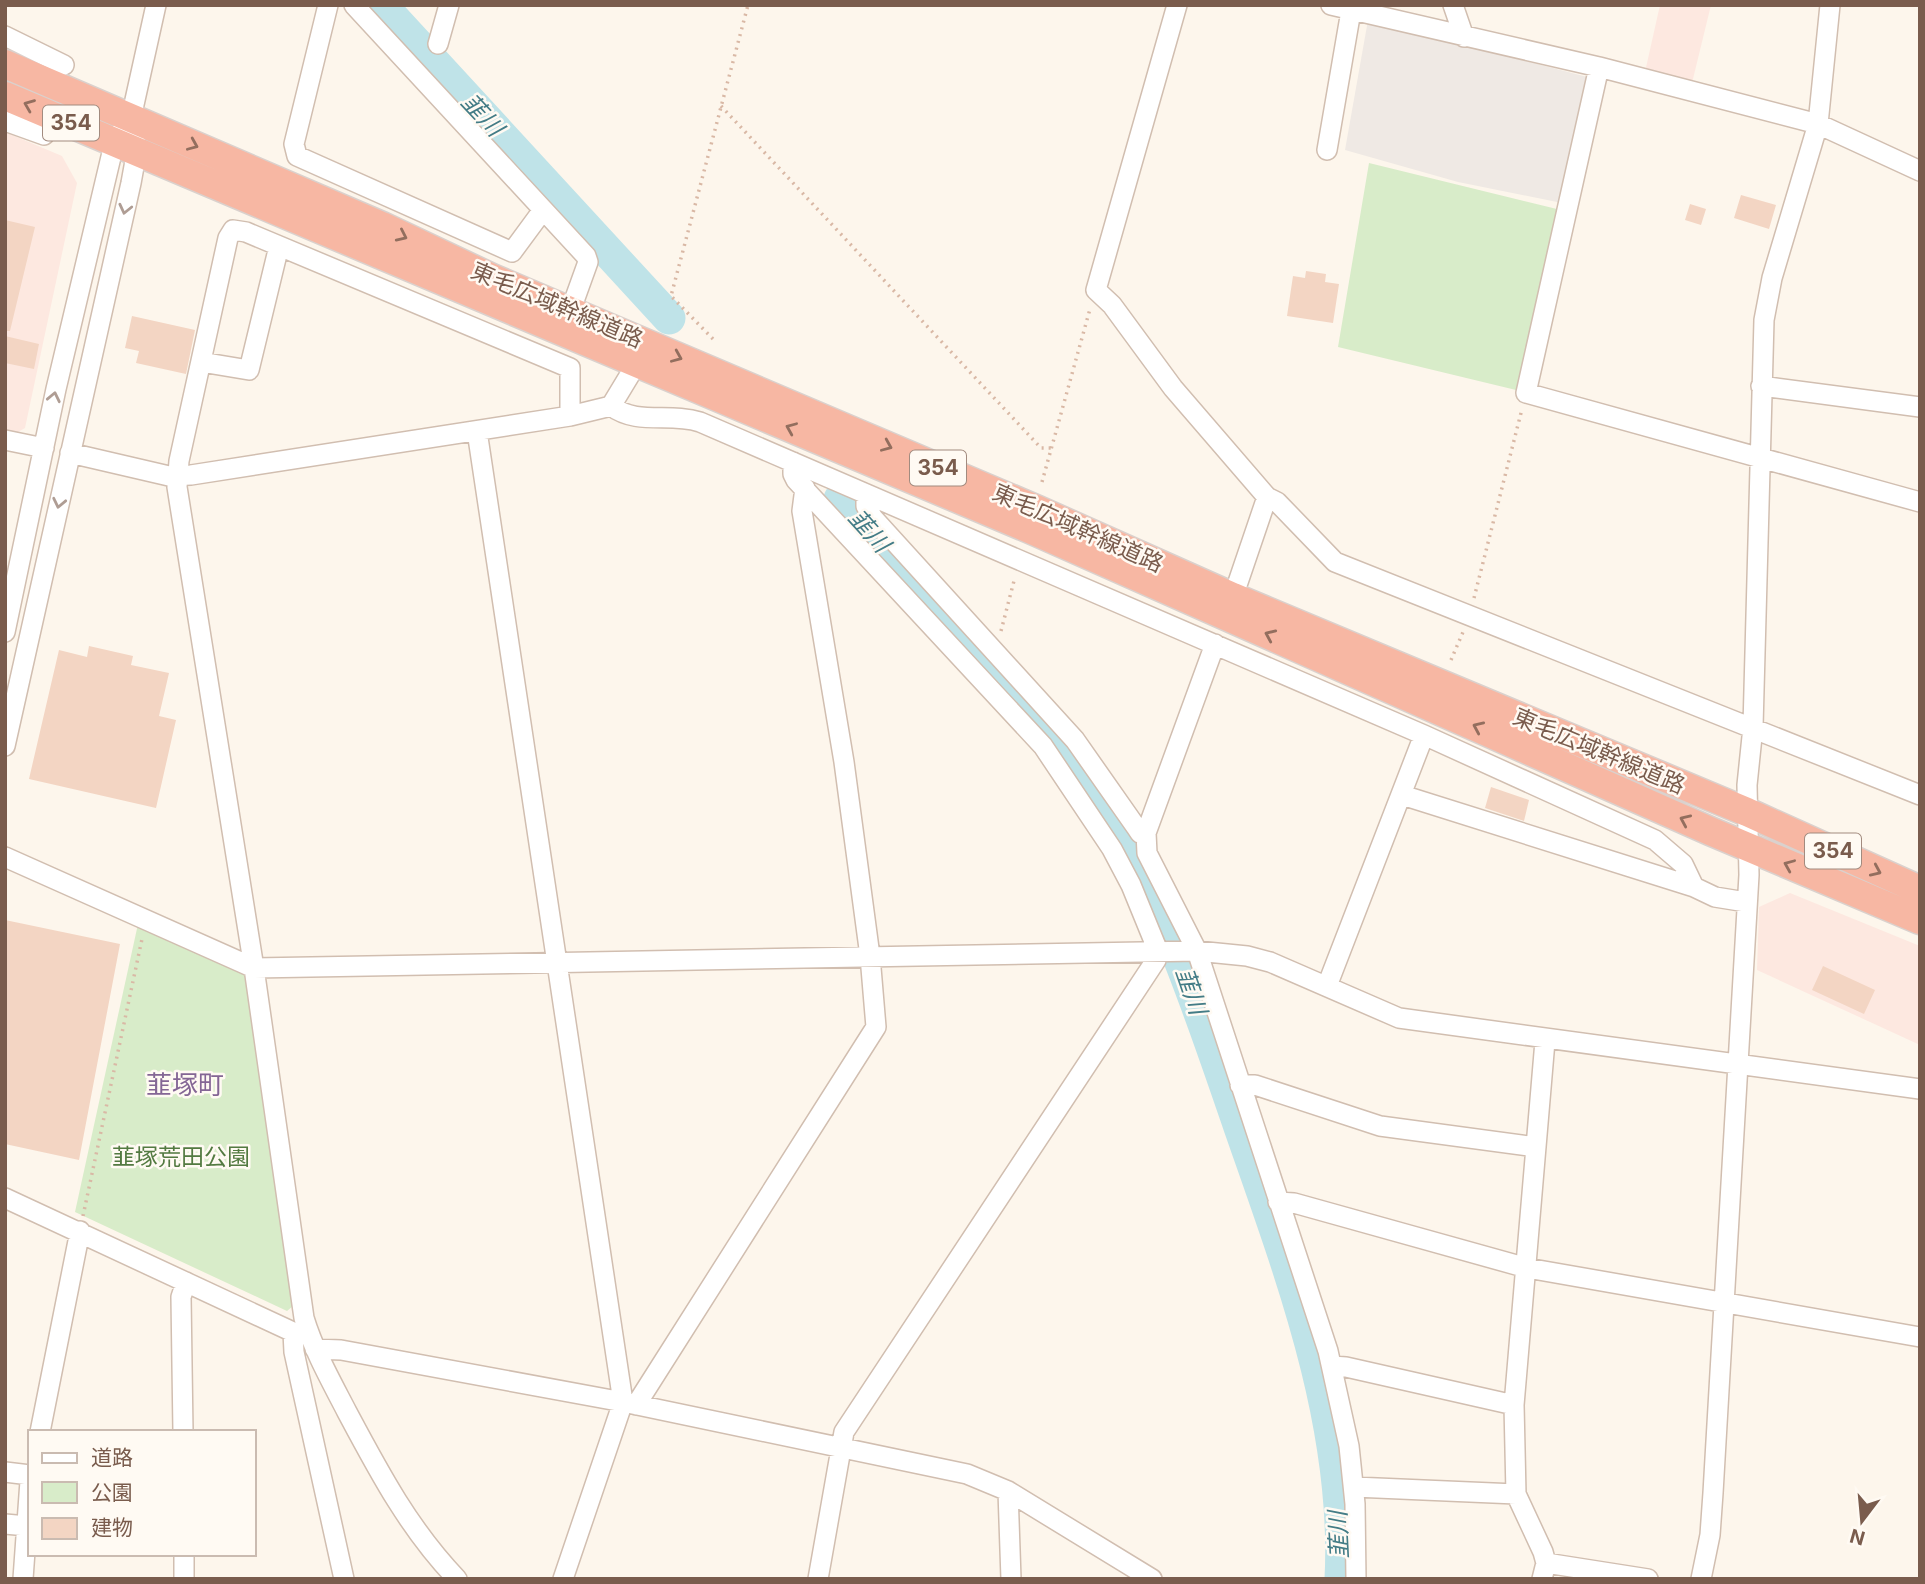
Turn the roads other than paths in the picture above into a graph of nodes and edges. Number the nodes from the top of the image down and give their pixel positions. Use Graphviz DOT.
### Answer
graph roads {
  1 [pos="156,5"];
  2 [pos="328,5"];
  3 [pos="354,5"];
  4 [pos="449,5"];
  5 [pos="1177,5"];
  6 [pos="1331,5"];
  7 [pos="1453,5"];
  8 [pos="1830,5"];
  9 [pos="1351,8"];
  10 [pos="5,36"];
  11 [pos="1464,37"];
  12 [pos="438,44"];
  13 [pos="5,64"];
  14 [pos="64,65"];
  15 [pos="1599,67"];
  16 [pos="5,96"];
  17 [pos="5,121"];
  18 [pos="1818,124"];
  19 [pos="44,135"];
  20 [pos="128,136"];
  21 [pos="1327,150"];
  22 [pos="1920,171"];
  23 [pos="543,210"];
  24 [pos="279,246"];
  25 [pos="570,312"];
  26 [pos="201,362"];
  27 [pos="636,363"];
  28 [pos="1761,386"];
  29 [pos="611,406"];
  30 [pos="1920,407"];
  31 [pos="570,416"];
  32 [pos="477,431"];
  33 [pos="5,440"];
  34 [pos="44,448"];
  35 [pos="70,453"];
  36 [pos="1762,456"];
  37 [pos="793,462"];
  38 [pos="178,475"];
  39 [pos="806,488"];
  40 [pos="866,494"];
  41 [pos="1267,497"];
  42 [pos="1920,502"];
  43 [pos="1233,597"];
  44 [pos="5,632"];
  45 [pos="1215,644"];
  46 [pos="1753,727"];
  47 [pos="1424,735"];
  48 [pos="5,746"];
  49 [pos="1920,795"];
  50 [pos="1402,796"];
  51 [pos="1747,812"];
  52 [pos="1146,833"];
  53 [pos="1748,847"];
  54 [pos="5,857"];
  55 [pos="1694,887"];
  56 [pos="1920,890"];
  57 [pos="1746,902"];
  58 [pos="1920,920"];
  59 [pos="1162,951"];
  60 [pos="1193,951"];
  61 [pos="870,956"];
  62 [pos="559,962"];
  63 [pos="254,968"];
  64 [pos="1327,986"];
  65 [pos="1545,1041"];
  66 [pos="1737,1063"];
  67 [pos="1240,1085"];
  68 [pos="1920,1089"];
  69 [pos="1536,1147"];
  70 [pos="5,1198"];
  71 [pos="1278,1202"];
  72 [pos="80,1231"];
  73 [pos="1527,1268"];
  74 [pos="186,1282"];
  75 [pos="1724,1302"];
  76 [pos="1920,1337"];
  77 [pos="305,1339"];
  78 [pos="1332,1366"];
  79 [pos="629,1404"];
  80 [pos="1514,1405"];
  81 [pos="40,1430"];
  82 [pos="183,1430"];
  83 [pos="840,1447"];
  84 [pos="5,1472"];
  85 [pos="28,1475"];
  86 [pos="1354,1487"];
  87 [pos="1008,1490"];
  88 [pos="1516,1494"];
  89 [pos="28,1511"];
  90 [pos="5,1524"];
  91 [pos="27,1526"];
  92 [pos="184,1556"];
  93 [pos="1544,1571"];
  94 [pos="23,1579"];
  95 [pos="184,1579"];
  96 [pos="344,1579"];
  97 [pos="457,1579"];
  98 [pos="563,1579"];
  99 [pos="818,1579"];
  100 [pos="1011,1579"];
  101 [pos="1152,1579"];
  102 [pos="1356,1579"];
  103 [pos="1648,1579"];
  104 [pos="1701,1579"];
  1 -- 20 [label="street"];
  2 -- 23 [label="street"];
  3 -- 23 [label="street"];
  4 -- 12 [label="street"];
  5 -- 41 [label="street"];
  6 -- 9 [label="street"];
  7 -- 11 [label="street"];
  8 -- 18 [label="street"];
  9 -- 11 [label="street"];
  9 -- 21 [label="street"];
  10 -- 14 [label="street"];
  11 -- 15 [label="street"];
  13 -- 20 [label="highway, 東毛広域幹線道路 / 354"];
  15 -- 18 [label="street"];
  15 -- 36 [label="street"];
  20 -- 16 [label="highway, 東毛広域幹線道路 / 354, one-way"];
  17 -- 19 [label="street"];
  18 -- 22 [label="street"];
  18 -- 28 [label="street"];
  20 -- 25 [label="highway, 東毛広域幹線道路 / 354, one-way"];
  20 -- 27 [label="highway, 東毛広域幹線道路 / 354"];
  34 -- 20 [label="street, one-way"];
  20 -- 35 [label="street, one-way"];
  23 -- 25 [label="street"];
  24 -- 26 [label="street"];
  24 -- 26 [label="street"];
  24 -- 31 [label="street"];
  25 -- 43 [label="highway, 東毛広域幹線道路 / 354, one-way"];
  26 -- 38 [label="street"];
  27 -- 29 [label="street"];
  53 -- 27 [label="highway, 東毛広域幹線道路 / 354, one-way"];
  28 -- 30 [label="street"];
  28 -- 36 [label="street"];
  29 -- 31 [label="street"];
  29 -- 37 [label="street"];
  31 -- 32 [label="street"];
  32 -- 38 [label="street"];
  32 -- 62 [label="street"];
  33 -- 34 [label="street"];
  34 -- 44 [label="street"];
  35 -- 38 [label="street"];
  35 -- 48 [label="street, one-way"];
  36 -- 42 [label="street"];
  36 -- 46 [label="street"];
  37 -- 39 [label="street"];
  37 -- 40 [label="street"];
  38 -- 63 [label="street"];
  39 -- 59 [label="street"];
  39 -- 61 [label="street"];
  40 -- 45 [label="street"];
  40 -- 52 [label="street"];
  41 -- 43 [label="street"];
  41 -- 46 [label="street"];
  43 -- 51 [label="highway, 東毛広域幹線道路 / 354"];
  45 -- 47 [label="street"];
  45 -- 52 [label="street"];
  46 -- 49 [label="street"];
  46 -- 51 [label="street"];
  47 -- 50 [label="street"];
  47 -- 55 [label="street"];
  50 -- 55 [label="street"];
  50 -- 64 [label="street"];
  51 -- 53 [label="street"];
  51 -- 56 [label="highway, 東毛広域幹線道路 / 354, one-way"];
  52 -- 60 [label="street"];
  53 -- 57 [label="street"];
  58 -- 53 [label="highway, 東毛広域幹線道路 / 354, one-way"];
  54 -- 63 [label="street"];
  55 -- 57 [label="street"];
  57 -- 66 [label="street"];
  59 -- 60 [label="street"];
  59 -- 61 [label="street"];
  59 -- 83 [label="street"];
  60 -- 64 [label="street"];
  60 -- 67 [label="street"];
  61 -- 62 [label="street"];
  61 -- 79 [label="street"];
  62 -- 63 [label="street"];
  62 -- 79 [label="street"];
  63 -- 77 [label="street"];
  64 -- 65 [label="street"];
  65 -- 66 [label="street"];
  65 -- 69 [label="street"];
  66 -- 68 [label="street"];
  66 -- 75 [label="street"];
  67 -- 69 [label="street"];
  67 -- 71 [label="street"];
  69 -- 73 [label="street"];
  70 -- 72 [label="street"];
  71 -- 73 [label="street"];
  71 -- 78 [label="street"];
  72 -- 74 [label="street"];
  72 -- 81 [label="street"];
  73 -- 75 [label="street"];
  73 -- 80 [label="street"];
  74 -- 77 [label="street"];
  74 -- 82 [label="street"];
  75 -- 76 [label="street"];
  75 -- 104 [label="street"];
  77 -- 79 [label="street"];
  77 -- 96 [label="street"];
  77 -- 97 [label="street"];
  78 -- 80 [label="street"];
  78 -- 86 [label="street"];
  79 -- 83 [label="street"];
  79 -- 98 [label="street"];
  80 -- 88 [label="street"];
  83 -- 87 [label="street"];
  83 -- 99 [label="street"];
  84 -- 85 [label="street"];
  86 -- 88 [label="street"];
  86 -- 102 [label="street"];
  87 -- 100 [label="street"];
  87 -- 101 [label="street"];
  88 -- 93 [label="street"];
  89 -- 91 [label="street"];
  90 -- 91 [label="street"];
  91 -- 94 [label="street"];
  92 -- 95 [label="street"];
  93 -- 103 [label="street"];
}
